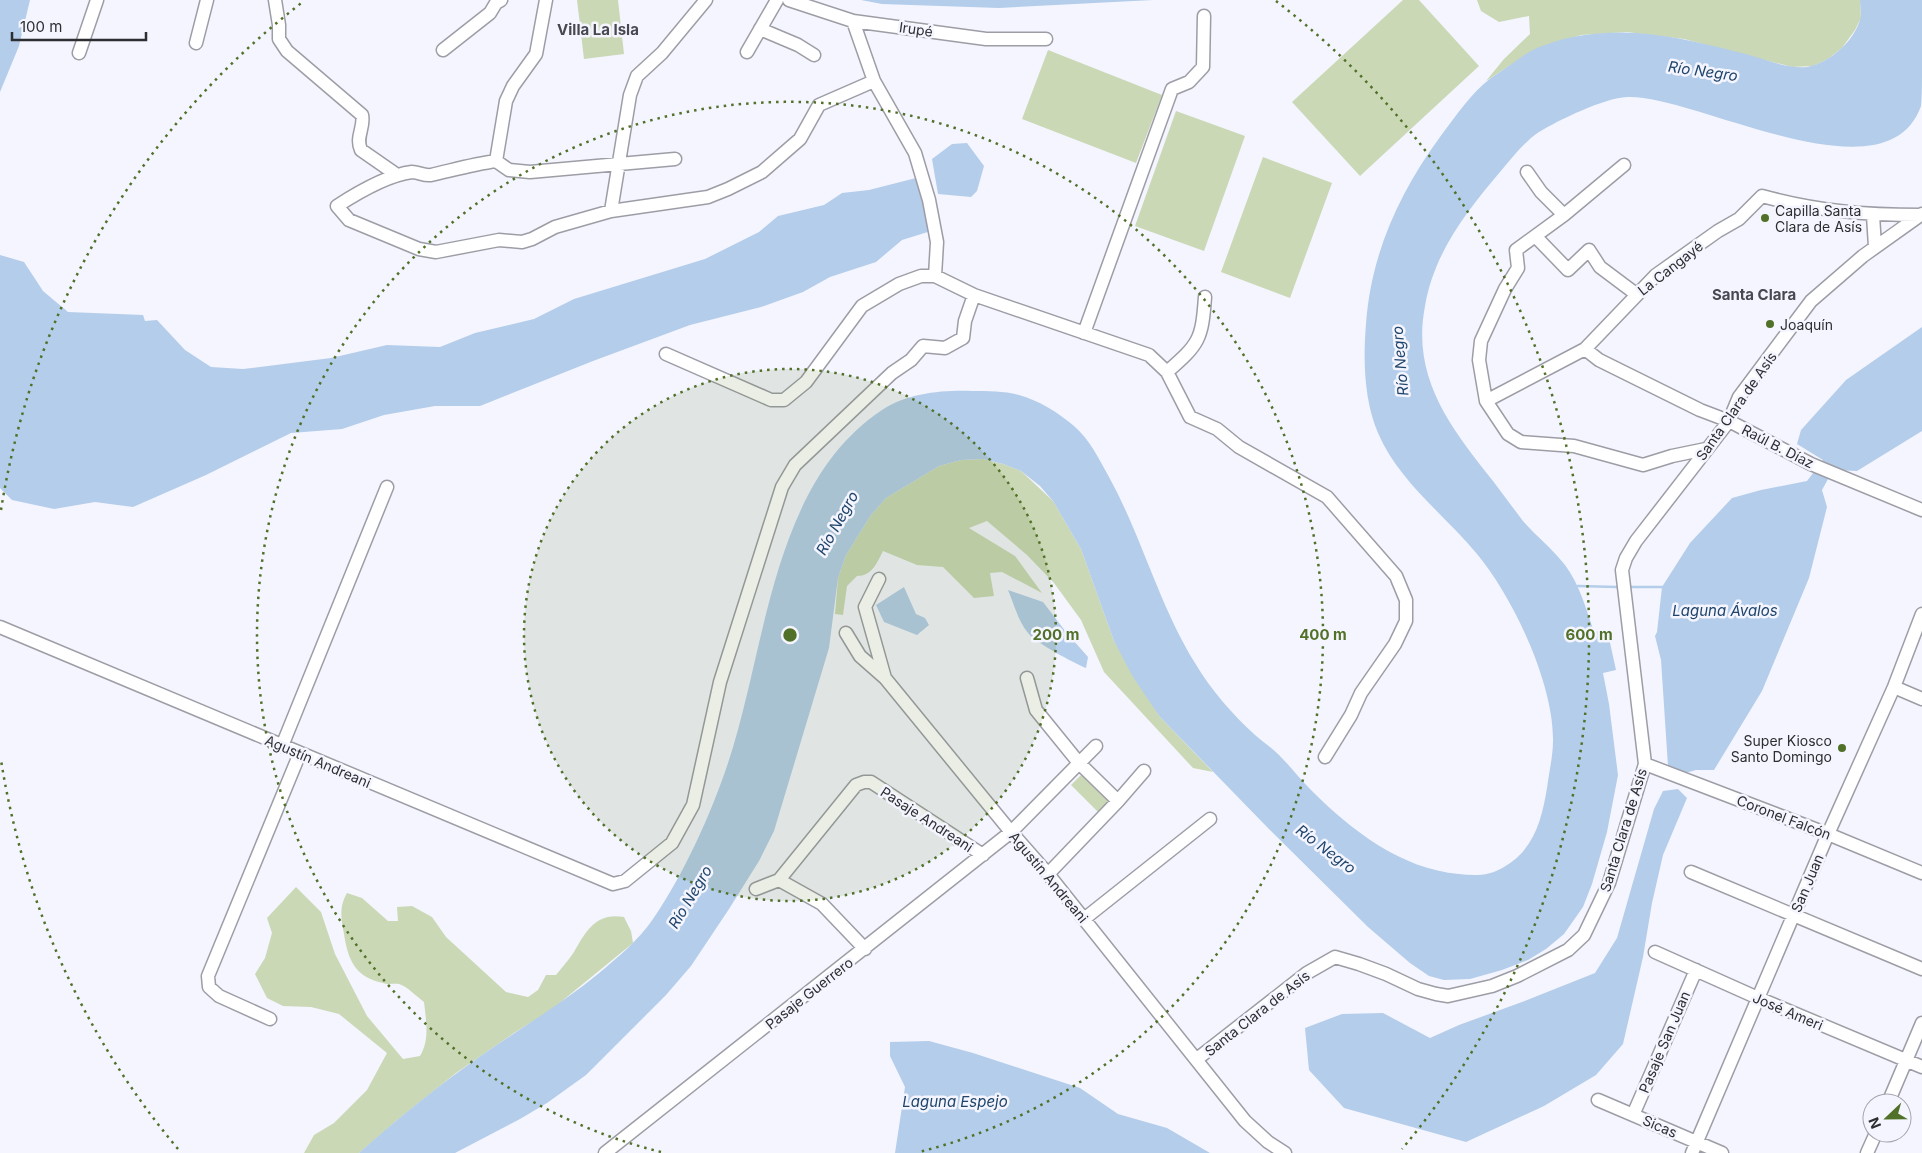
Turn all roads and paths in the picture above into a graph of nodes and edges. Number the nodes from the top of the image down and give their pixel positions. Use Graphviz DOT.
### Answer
graph roads {
  1 [pos="96,0"];
  2 [pos="207,0"];
  3 [pos="275,0"];
  4 [pos="546,0"];
  5 [pos="706,0"];
  6 [pos="777,0"];
  7 [pos="789,0"];
  8 [pos="497,1"];
  9 [pos="1204,16"];
  10 [pos="853,21"];
  11 [pos="760,29"];
  12 [pos="1046,39"];
  13 [pos="196,42"];
  14 [pos="443,50"];
  15 [pos="747,52"];
  16 [pos="80,53"];
  17 [pos="814,54"];
  18 [pos="874,81"];
  19 [pos="675,159"];
  20 [pos="496,161"];
  21 [pos="620,163"];
  22 [pos="1624,165"];
  23 [pos="1527,172"];
  24 [pos="397,175"];
  25 [pos="611,211"];
  26 [pos="1564,215"];
  27 [pos="1873,215"];
  28 [pos="1922,215"];
  29 [pos="1536,237"];
  30 [pos="1875,248"];
  31 [pos="935,276"];
  32 [pos="1636,294"];
  33 [pos="974,295"];
  34 [pos="1205,297"];
  35 [pos="1084,333"];
  36 [pos="1585,349"];
  37 [pos="666,354"];
  38 [pos="1167,372"];
  39 [pos="1486,401"];
  40 [pos="1729,421"];
  41 [pos="1706,449"];
  42 [pos="387,487"];
  43 [pos="1922,510"];
  44 [pos="879,579"];
  45 [pos="1922,614"];
  46 [pos="0,626"];
  47 [pos="846,633"];
  48 [pos="884,678"];
  49 [pos="1027,678"];
  50 [pos="1894,687"];
  51 [pos="1922,699"];
  52 [pos="282,746"];
  53 [pos="1096,746"];
  54 [pos="300,753"];
  55 [pos="1325,757"];
  56 [pos="1079,763"];
  57 [pos="1644,764"];
  58 [pos="1144,771"];
  59 [pos="1118,801"];
  60 [pos="1210,820"];
  61 [pos="1011,832"];
  62 [pos="1828,834"];
  63 [pos="983,855"];
  64 [pos="1691,872"];
  65 [pos="1922,873"];
  66 [pos="1048,874"];
  67 [pos="779,880"];
  68 [pos="756,890"];
  69 [pos="1794,914"];
  70 [pos="1084,919"];
  71 [pos="865,949"];
  72 [pos="1655,952"];
  73 [pos="1922,969"];
  74 [pos="1696,970"];
  75 [pos="1758,998"];
  76 [pos="270,1018"];
  77 [pos="1922,1024"];
  78 [pos="1197,1059"];
  79 [pos="1906,1061"];
  80 [pos="1922,1068"];
  81 [pos="1892,1093"];
  82 [pos="1598,1100"];
  83 [pos="1633,1115"];
  84 [pos="1694,1147"];
  85 [pos="605,1153"];
  86 [pos="1285,1153"];
  87 [pos="1722,1153"];
  1 -- 16 [label="street"];
  2 -- 13 [label="street"];
  3 -- 24 [label="street"];
  4 -- 20 [label="street"];
  5 -- 21 [label="street"];
  6 -- 11 [label="street"];
  7 -- 10 [label="street, Irupé"];
  8 -- 14 [label="street"];
  9 -- 35 [label="street"];
  10 -- 12 [label="street, Irupé"];
  10 -- 18 [label="street"];
  11 -- 15 [label="street"];
  11 -- 17 [label="street"];
  18 -- 25 [label="street"];
  18 -- 31 [label="street"];
  19 -- 21 [label="street"];
  20 -- 21 [label="street"];
  20 -- 24 [label="street"];
  21 -- 25 [label="street"];
  22 -- 26 [label="street"];
  23 -- 26 [label="street"];
  24 -- 25 [label="street"];
  26 -- 29 [label="street"];
  27 -- 28 [label="street, La Cangayé"];
  27 -- 30 [label="street"];
  27 -- 32 [label="street, La Cangayé"];
  28 -- 30 [label="street, Santa Clara de Asís"];
  29 -- 32 [label="street"];
  29 -- 39 [label="street"];
  30 -- 40 [label="street, Santa Clara de Asís"];
  31 -- 33 [label="street"];
  31 -- 37 [label="street"];
  32 -- 36 [label="street, La Cangayé"];
  33 -- 35 [label="street"];
  33 -- 54 [label="street, Agustín Andreani"];
  34 -- 38 [label="street"];
  35 -- 38 [label="street"];
  36 -- 39 [label="street, La Cangayé"];
  36 -- 40 [label="street, Raúl B. Díaz"];
  38 -- 55 [label="street"];
  39 -- 41 [label="street"];
  40 -- 41 [label="street, Santa Clara de Asís"];
  40 -- 43 [label="street, Raúl B. Díaz"];
  41 -- 57 [label="street, Santa Clara de Asís"];
  42 -- 52 [label="street"];
  44 -- 48 [label="street, Agustín Andreani"];
  45 -- 50 [label="street, San Juan"];
  46 -- 52 [label="street, Agustín Andreani"];
  47 -- 48 [label="street"];
  48 -- 61 [label="street, Agustín Andreani"];
  49 -- 56 [label="street"];
  50 -- 51 [label="street"];
  50 -- 62 [label="street, San Juan"];
  52 -- 54 [label="street, Agustín Andreani"];
  53 -- 56 [label="street, Pasaje Guerrero"];
  54 -- 76 [label="street"];
  56 -- 59 [label="street"];
  56 -- 61 [label="street, Pasaje Guerrero"];
  57 -- 62 [label="street, Coronel Falcón"];
  57 -- 78 [label="street, Santa Clara de Asís"];
  58 -- 59 [label="street"];
  59 -- 66 [label="street"];
  60 -- 70 [label="street"];
  61 -- 63 [label="street, Pasaje Guerrero"];
  61 -- 66 [label="street, Agustín Andreani"];
  62 -- 65 [label="street, Coronel Falcón"];
  62 -- 69 [label="street, San Juan"];
  63 -- 67 [label="street, Pasaje Andreani"];
  63 -- 71 [label="street, Pasaje Guerrero"];
  64 -- 69 [label="street"];
  66 -- 70 [label="street, Agustín Andreani"];
  67 -- 68 [label="street"];
  67 -- 71 [label="street"];
  69 -- 73 [label="street"];
  69 -- 75 [label="street, San Juan"];
  70 -- 78 [label="street, Agustín Andreani"];
  71 -- 85 [label="street, Pasaje Guerrero"];
  72 -- 74 [label="street, José Ameri"];
  74 -- 75 [label="street, José Ameri"];
  74 -- 83 [label="street, Pasaje San Juan"];
  75 -- 79 [label="street, José Ameri"];
  75 -- 84 [label="street, San Juan"];
  77 -- 79 [label="street"];
  78 -- 86 [label="street, Agustín Andreani"];
  79 -- 80 [label="street, José Ameri"];
  79 -- 81 [label="street"];
  82 -- 83 [label="street, Sicas"];
  83 -- 84 [label="street, Sicas"];
  84 -- 87 [label="street, Sicas"];
}
